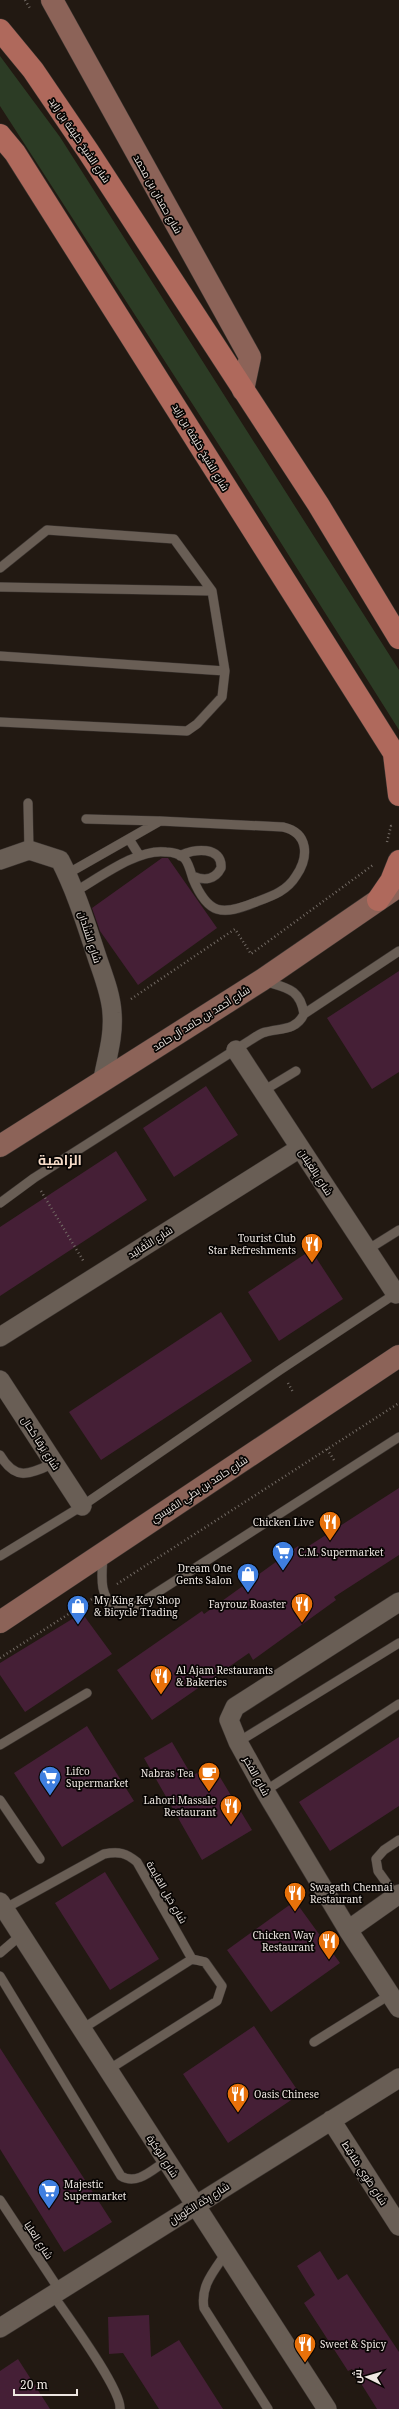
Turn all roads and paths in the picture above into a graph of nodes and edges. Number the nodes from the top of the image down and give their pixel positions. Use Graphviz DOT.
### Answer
graph roads {
  1 [pos="52,0"];
  2 [pos="56,0"];
  3 [pos="0,30"];
  4 [pos="68,30"];
  5 [pos="0,135"];
  6 [pos="243,390"];
  7 [pos="0,568"];
  8 [pos="0,587"];
  9 [pos="212,591"];
  10 [pos="399,638"];
  11 [pos="0,656"];
  12 [pos="225,671"];
  13 [pos="0,722"];
  14 [pos="396,758"];
  15 [pos="399,795"];
  16 [pos="28,803"];
  17 [pos="86,819"];
  18 [pos="160,821"];
  19 [pos="394,827"];
  20 [pos="129,839"];
  21 [pos="29,850"];
  22 [pos="139,855"];
  23 [pos="392,855"];
  24 [pos="180,856"];
  25 [pos="0,860"];
  26 [pos="377,862"];
  27 [pos="67,874"];
  28 [pos="192,876"];
  29 [pos="399,886"];
  30 [pos="76,891"];
  31 [pos="378,900"];
  32 [pos="399,951"];
  33 [pos="262,980"];
  34 [pos="112,1012"];
  35 [pos="304,1014"];
  36 [pos="236,1050"];
  37 [pos="296,1071"];
  38 [pos="103,1079"];
  39 [pos="263,1091"];
  40 [pos="0,1146"];
  41 [pos="300,1148"];
  42 [pos="34,1178"];
  43 [pos="0,1203"];
  44 [pos="399,1230"];
  45 [pos="367,1250"];
  46 [pos="94,1278"];
  47 [pos="397,1293"];
  48 [pos="0,1337"];
  49 [pos="399,1356"];
  50 [pos="0,1380"];
  51 [pos="399,1402"];
  52 [pos="399,1437"];
  53 [pos="0,1455"];
  54 [pos="54,1463"];
  55 [pos="82,1506"];
  56 [pos="103,1552"];
  57 [pos="0,1556"];
  58 [pos="112,1587"];
  59 [pos="96,1597"];
  60 [pos="399,1602"];
  61 [pos="0,1622"];
  62 [pos="399,1643"];
  63 [pos="0,1658"];
  64 [pos="87,1693"];
  65 [pos="399,1704"];
  66 [pos="238,1742"];
  67 [pos="0,1745"];
  68 [pos="265,1791"];
  69 [pos="0,1800"];
  70 [pos="399,1840"];
  71 [pos="40,1859"];
  72 [pos="398,1895"];
  73 [pos="2,1906"];
  74 [pos="348,1930"];
  75 [pos="21,1935"];
  76 [pos="0,1953"];
  77 [pos="192,1959"];
  78 [pos="0,1976"];
  79 [pos="395,2001"];
  80 [pos="82,2029"];
  81 [pos="314,2042"];
  82 [pos="108,2070"];
  83 [pos="399,2078"];
  84 [pos="331,2120"];
  85 [pos="166,2160"];
  86 [pos="0,2200"];
  87 [pos="195,2205"];
  88 [pos="399,2226"];
  89 [pos="226,2253"];
  90 [pos="57,2293"];
  91 [pos="0,2328"];
  92 [pos="120,2409"];
  93 [pos="268,2409"];
  94 [pos="327,2409"];
  1 -- 4 [label="main road, شارع حمدان بن محمد"];
  2 -- 4 [label="lane"];
  3 -- 6 [label="main road, شارع الشيخ خليفة بن زايد"];
  4 -- 6 [label="main road, شارع حمدان بن محمد"];
  5 -- 14 [label="main road, شارع الشيخ خليفة بن زايد"];
  6 -- 10 [label="main road, شارع الشيخ خليفة بن زايد"];
  7 -- 9 [label="lane"];
  8 -- 9 [label="lane"];
  9 -- 12 [label="lane"];
  11 -- 12 [label="lane"];
  12 -- 13 [label="lane"];
  14 -- 15 [label="main road"];
  16 -- 21 [label="lane"];
  17 -- 18 [label="lane"];
  18 -- 20 [label="lane"];
  18 -- 28 [label="lane"];
  19 -- 23 [label="path"];
  20 -- 22 [label="lane"];
  20 -- 27 [label="lane"];
  21 -- 25 [label="street"];
  21 -- 27 [label="street, شارع السِّنْدان"];
  22 -- 24 [label="lane"];
  22 -- 30 [label="lane"];
  23 -- 31 [label="main road"];
  24 -- 28 [label="lane"];
  24 -- 28 [label="lane"];
  26 -- 34 [label="path"];
  27 -- 30 [label="street, شارع السِّنْدان"];
  29 -- 31 [label="main road, شارع أحمد بن حامد آل حامد"];
  30 -- 34 [label="street, شارع السِّنْدان"];
  31 -- 33 [label="main road, شارع أحمد بن حامد آل حامد"];
  32 -- 35 [label="lane"];
  33 -- 35 [label="lane"];
  33 -- 38 [label="main road, شارع أحمد بن حامد آل حامد"];
  34 -- 38 [label="street, شارع السِّنْدان"];
  35 -- 36 [label="lane"];
  36 -- 39 [label="street, شارع بِالغَيلان"];
  36 -- 42 [label="lane"];
  37 -- 39 [label="lane"];
  38 -- 40 [label="main road, شارع أحمد بن حامد آل حامد"];
  39 -- 41 [label="street, شارع بِالغَيلان"];
  41 -- 45 [label="street, شارع بِالغَيلان"];
  41 -- 46 [label="street, شارع التَّقَالِيد"];
  42 -- 43 [label="lane"];
  42 -- 46 [label="path"];
  44 -- 45 [label="lane"];
  45 -- 47 [label="street, شارع بِالغَيلان"];
  46 -- 48 [label="street, شارع التَّقَالِيد"];
  47 -- 55 [label="lane"];
  49 -- 56 [label="main road, شارع حامد بن بطي القبيسي"];
  50 -- 54 [label="street, شارع بَرقا كحال"];
  51 -- 58 [label="path"];
  52 -- 56 [label="lane"];
  53 -- 54 [label="lane"];
  54 -- 55 [label="street, شارع بَرقا كحال"];
  55 -- 57 [label="lane"];
  56 -- 61 [label="main road, شارع حامد بن بطي القبيسي"];
  59 -- 63 [label="path"];
  60 -- 66 [label="street, شارع الفخر"];
  62 -- 66 [label="lane"];
  64 -- 67 [label="lane"];
  65 -- 68 [label="lane"];
  66 -- 68 [label="street, شارع الفخر"];
  68 -- 74 [label="street, شارع الفخر"];
  69 -- 71 [label="lane"];
  70 -- 72 [label="lane"];
  72 -- 74 [label="street"];
  73 -- 75 [label="street, شارع الوَكرة"];
  73 -- 77 [label="lane, شارع حَبل القايمة"];
  74 -- 79 [label="street, شارع الفخر"];
  75 -- 76 [label="lane"];
  75 -- 80 [label="street, شارع الوَكرة"];
  77 -- 80 [label="lane"];
  77 -- 82 [label="lane"];
  78 -- 85 [label="lane"];
  79 -- 81 [label="lane"];
  80 -- 82 [label="street, شارع الوَكرة"];
  82 -- 85 [label="street, شارع الوَكرة"];
  83 -- 84 [label="street, شارع رِدَّة الطِّويان"];
  84 -- 87 [label="street, شارع رِدَّة الطِّويان"];
  84 -- 88 [label="street, شارع طَوِي مَلاقِط"];
  85 -- 87 [label="street, شارع الوَكرة"];
  86 -- 90 [label="lane, شارع العليا"];
  87 -- 89 [label="street, شارع الوَكرة"];
  87 -- 90 [label="street, شارع رِدَّة الطِّويان"];
  89 -- 93 [label="lane"];
  89 -- 94 [label="street, شارع الوَكرة"];
  90 -- 91 [label="street, شارع رِدَّة الطِّويان"];
  90 -- 92 [label="lane, شارع العليا"];
}
